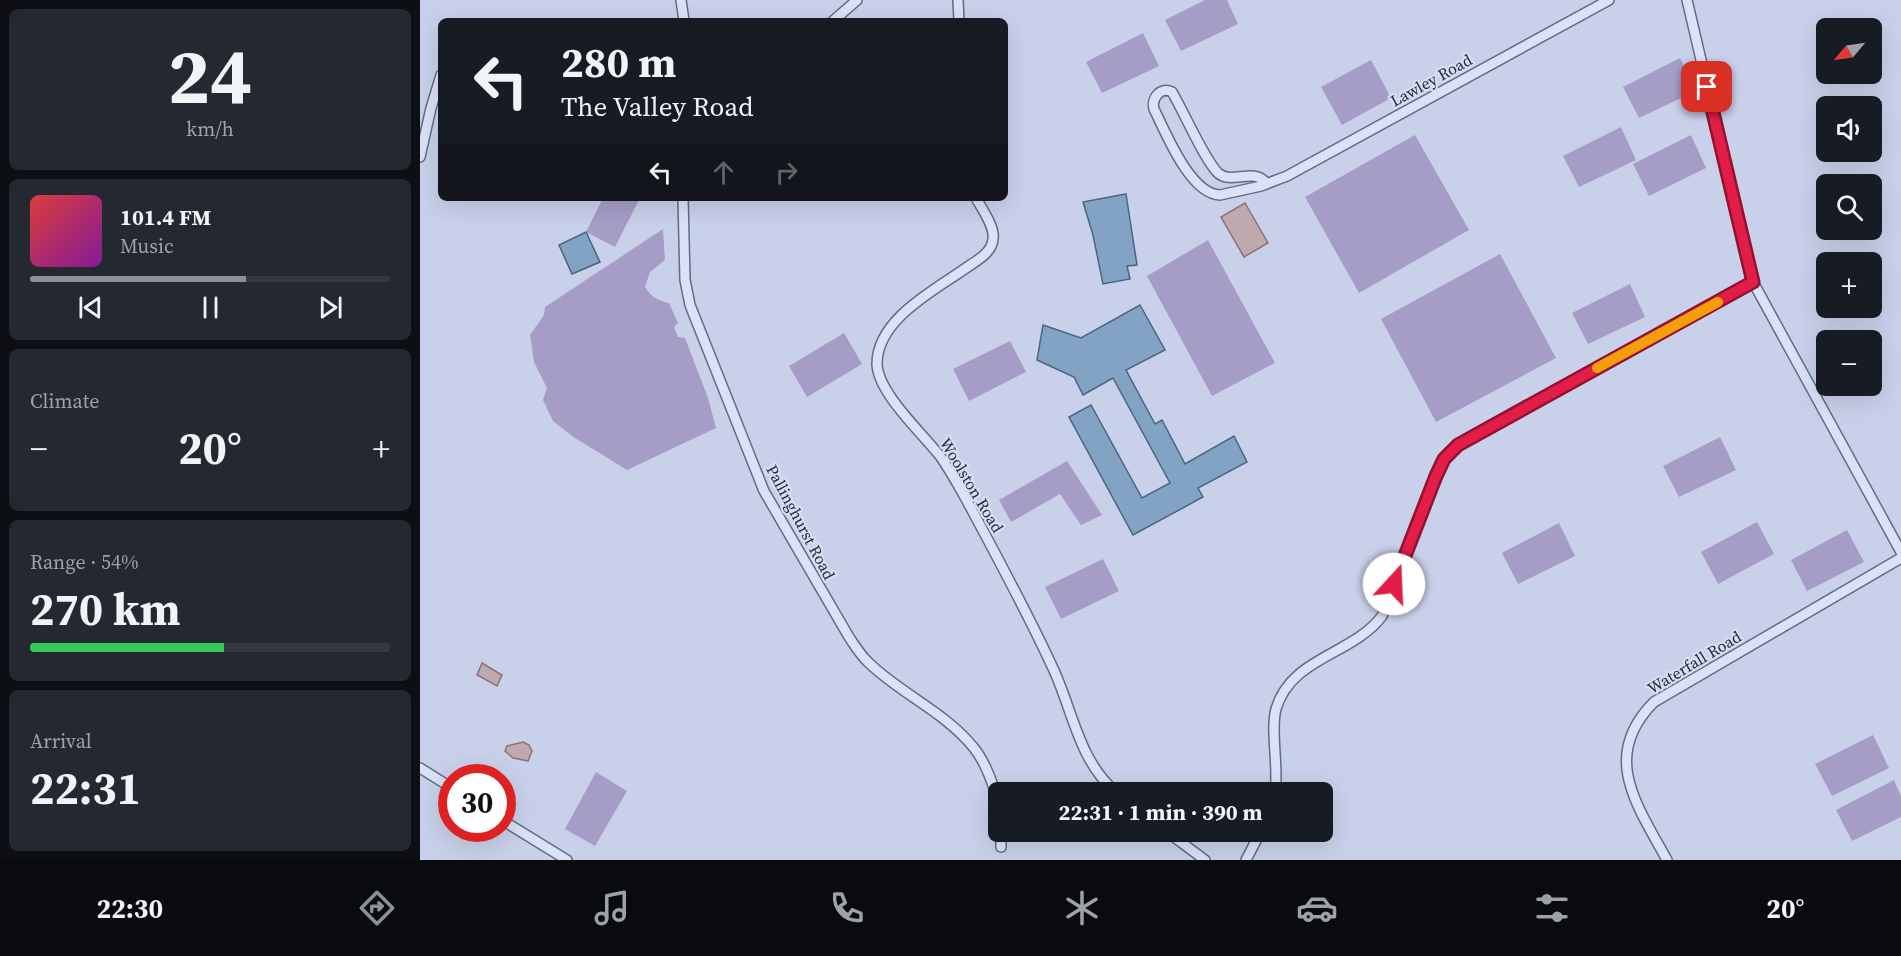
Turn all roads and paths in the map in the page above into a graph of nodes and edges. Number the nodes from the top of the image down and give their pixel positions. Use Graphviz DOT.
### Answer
graph roads {
  1 [pos="681,0"];
  2 [pos="857,0"];
  3 [pos="958,0"];
  4 [pos="1609,0"];
  5 [pos="1687,0"];
  6 [pos="684,18"];
  7 [pos="836,18"];
  8 [pos="959,18"];
  9 [pos="438,85"];
  10 [pos="420,157"];
  11 [pos="1266,183"];
  12 [pos="683,201"];
  13 [pos="977,201"];
  14 [pos="1753,282"];
  15 [pos="1901,552"];
  16 [pos="1901,558"];
  17 [pos="420,768"];
  18 [pos="438,779"];
  19 [pos="992,782"];
  20 [pos="1104,782"];
  21 [pos="1276,782"];
  22 [pos="516,829"];
  23 [pos="1001,842"];
  24 [pos="1181,842"];
  25 [pos="1255,842"];
  26 [pos="1001,847"];
  27 [pos="567,860"];
  28 [pos="1205,860"];
  29 [pos="1246,860"];
  30 [pos="1667,860"];
  1 -- 6 [label="street"];
  2 -- 7 [label="street"];
  3 -- 8 [label="street"];
  4 -- 11 [label="street, Lawley Road"];
  5 -- 14 [label="street"];
  9 -- 10 [label="street"];
  11 -- 11 [label="street, Lawley Road"];
  12 -- 19 [label="street, Pallinghurst Road"];
  13 -- 20 [label="street, Woolston Road"];
  14 -- 15 [label="street"];
  14 -- 21 [label="street"];
  16 -- 30 [label="street, Waterfall Road"];
  17 -- 18 [label="street"];
  22 -- 27 [label="street"];
  23 -- 26 [label="street"];
  24 -- 28 [label="street"];
  25 -- 29 [label="street"];
}
